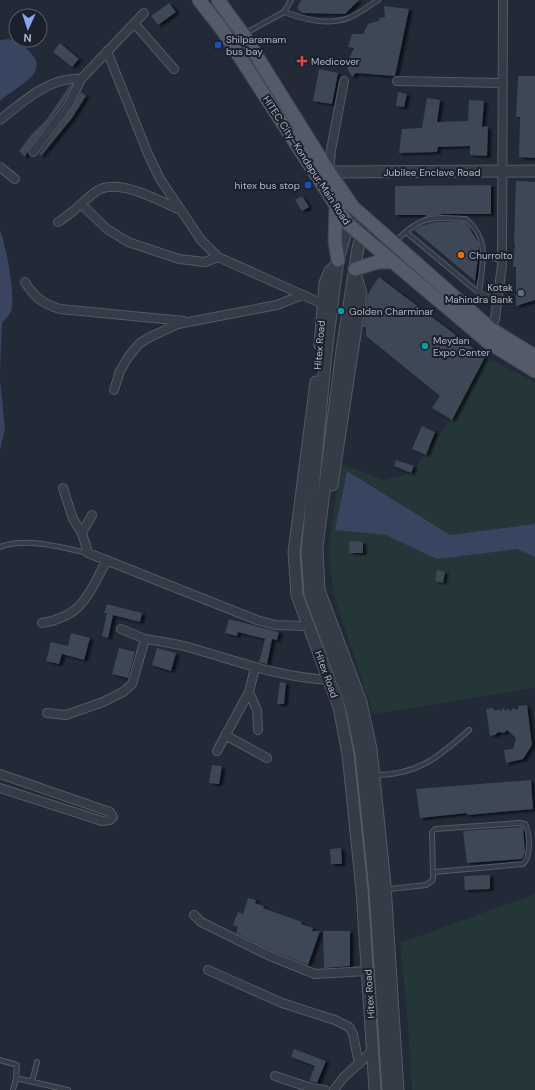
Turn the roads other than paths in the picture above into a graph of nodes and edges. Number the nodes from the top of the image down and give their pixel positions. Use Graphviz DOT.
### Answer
graph roads {
  1 [pos="199,0"];
  2 [pos="218,0"];
  3 [pos="290,0"];
  4 [pos="378,0"];
  5 [pos="503,0"];
  6 [pos="284,12"];
  7 [pos="144,13"];
  8 [pos="134,23"];
  9 [pos="243,34"];
  10 [pos="107,51"];
  11 [pos="174,69"];
  12 [pos="81,79"];
  13 [pos="344,81"];
  14 [pos="397,82"];
  15 [pos="503,83"];
  16 [pos="0,120"];
  17 [pos="33,152"];
  18 [pos="0,167"];
  19 [pos="502,171"];
  20 [pos="535,171"];
  21 [pos="329,172"];
  22 [pos="14,179"];
  23 [pos="82,205"];
  24 [pos="336,206"];
  25 [pos="353,207"];
  26 [pos="181,210"];
  27 [pos="366,217"];
  28 [pos="58,222"];
  29 [pos="348,224"];
  30 [pos="406,232"];
  31 [pos="361,235"];
  32 [pos="395,243"];
  33 [pos="483,256"];
  34 [pos="218,257"];
  35 [pos="502,260"];
  36 [pos="392,262"];
  37 [pos="338,263"];
  38 [pos="355,270"];
  39 [pos="25,282"];
  40 [pos="478,292"];
  41 [pos="302,295"];
  42 [pos="455,296"];
  43 [pos="498,300"];
  44 [pos="323,304"];
  45 [pos="446,307"];
  46 [pos="186,322"];
  47 [pos="491,329"];
  48 [pos="535,356"];
  49 [pos="535,370"];
  50 [pos="114,390"];
  51 [pos="63,488"];
  52 [pos="92,515"];
  53 [pos="82,533"];
  54 [pos="0,547"];
  55 [pos="88,553"];
  56 [pos="107,560"];
  57 [pos="42,623"];
  58 [pos="308,626"];
  59 [pos="121,629"];
  60 [pos="146,639"];
  61 [pos="255,668"];
  62 [pos="329,680"];
  63 [pos="249,692"];
  64 [pos="47,713"];
  65 [pos="258,730"];
  66 [pos="469,730"];
  67 [pos="225,735"];
  68 [pos="217,751"];
  69 [pos="267,758"];
  70 [pos="0,774"];
  71 [pos="379,775"];
  72 [pos="0,788"];
  73 [pos="434,872"];
  74 [pos="390,889"];
  75 [pos="194,915"];
  76 [pos="208,970"];
  77 [pos="367,971"];
  78 [pos="372,1051"];
  79 [pos="0,1060"];
  80 [pos="37,1062"];
  81 [pos="359,1064"];
  82 [pos="275,1076"];
  83 [pos="16,1078"];
  84 [pos="32,1082"];
  85 [pos="13,1090"];
  86 [pos="68,1090"];
  87 [pos="325,1090"];
  88 [pos="334,1090"];
  89 [pos="375,1090"];
  90 [pos="388,1090"];
  91 [pos="398,1090"];
  92 [pos="406,1090"];
  1 -- 24 [label="main road, HITEC City–Kondapur Main Road"];
  2 -- 9 [label="main road, HITEC City–Kondapur Main Road"];
  3 -- 6 [label="lane"];
  4 -- 6 [label="lane"];
  5 -- 15 [label="street"];
  6 -- 9 [label="lane"];
  7 -- 8 [label="street"];
  8 -- 10 [label="street"];
  8 -- 11 [label="street"];
  9 -- 21 [label="main road, HITEC City–Kondapur Main Road"];
  10 -- 12 [label="street"];
  10 -- 26 [label="street"];
  12 -- 16 [label="street"];
  12 -- 17 [label="street"];
  13 -- 21 [label="street"];
  14 -- 15 [label="street"];
  15 -- 19 [label="street"];
  18 -- 22 [label="street"];
  19 -- 20 [label="street, Jubilee Enclave Road"];
  19 -- 21 [label="street, Jubilee Enclave Road"];
  19 -- 35 [label="street"];
  21 -- 25 [label="main road, HITEC City–Kondapur Main Road"];
  23 -- 26 [label="street"];
  23 -- 28 [label="street"];
  23 -- 34 [label="street"];
  24 -- 29 [label="main road, HITEC City–Kondapur Main Road"];
  24 -- 37 [label="main road"];
  25 -- 27 [label="main road, HITEC City–Kondapur Main Road"];
  25 -- 29 [label="street, Hitex Road"];
  26 -- 34 [label="street"];
  27 -- 31 [label="street"];
  27 -- 32 [label="main road, HITEC City–Kondapur Main Road"];
  29 -- 31 [label="main road, HITEC City–Kondapur Main Road"];
  29 -- 37 [label="street, Hitex Road"];
  30 -- 32 [label="lane"];
  30 -- 33 [label="lane"];
  30 -- 40 [label="lane"];
  31 -- 36 [label="main road, HITEC City–Kondapur Main Road"];
  31 -- 38 [label="street"];
  32 -- 42 [label="main road, HITEC City–Kondapur Main Road"];
  33 -- 35 [label="lane"];
  33 -- 40 [label="lane"];
  34 -- 41 [label="street"];
  35 -- 43 [label="street"];
  36 -- 38 [label="main road"];
  36 -- 45 [label="main road, HITEC City–Kondapur Main Road"];
  37 -- 44 [label="street, Hitex Road"];
  37 -- 90 [label="street, Hitex Road"];
  38 -- 71 [label="street"];
  38 -- 91 [label="street"];
  39 -- 46 [label="street"];
  40 -- 43 [label="lane"];
  41 -- 44 [label="street"];
  41 -- 46 [label="street"];
  42 -- 45 [label="main road"];
  42 -- 47 [label="main road, HITEC City–Kondapur Main Road"];
  43 -- 47 [label="street"];
  44 -- 58 [label="street, Hitex Road"];
  45 -- 49 [label="main road, HITEC City–Kondapur Main Road"];
  46 -- 50 [label="street"];
  47 -- 48 [label="main road, HITEC City–Kondapur Main Road"];
  51 -- 53 [label="street"];
  52 -- 53 [label="street"];
  53 -- 55 [label="street"];
  54 -- 55 [label="lane"];
  55 -- 56 [label="street"];
  56 -- 57 [label="street"];
  56 -- 58 [label="street"];
  58 -- 62 [label="street, Hitex Road"];
  59 -- 60 [label="street"];
  60 -- 61 [label="street"];
  60 -- 64 [label="street"];
  61 -- 62 [label="street"];
  61 -- 63 [label="street"];
  62 -- 77 [label="street, Hitex Road"];
  63 -- 65 [label="street"];
  63 -- 67 [label="street"];
  66 -- 71 [label="lane"];
  67 -- 68 [label="street"];
  67 -- 69 [label="street"];
  70 -- 72 [label="street"];
  71 -- 74 [label="street"];
  73 -- 73 [label="lane"];
  73 -- 74 [label="lane"];
  74 -- 92 [label="street"];
  75 -- 77 [label="street"];
  76 -- 81 [label="street"];
  77 -- 78 [label="street, Hitex Road"];
  78 -- 81 [label="street"];
  78 -- 89 [label="street, Hitex Road"];
  79 -- 83 [label="lane"];
  80 -- 84 [label="lane"];
  81 -- 88 [label="street"];
  82 -- 87 [label="street"];
  83 -- 84 [label="lane"];
  83 -- 85 [label="lane"];
  84 -- 86 [label="lane"];
}
